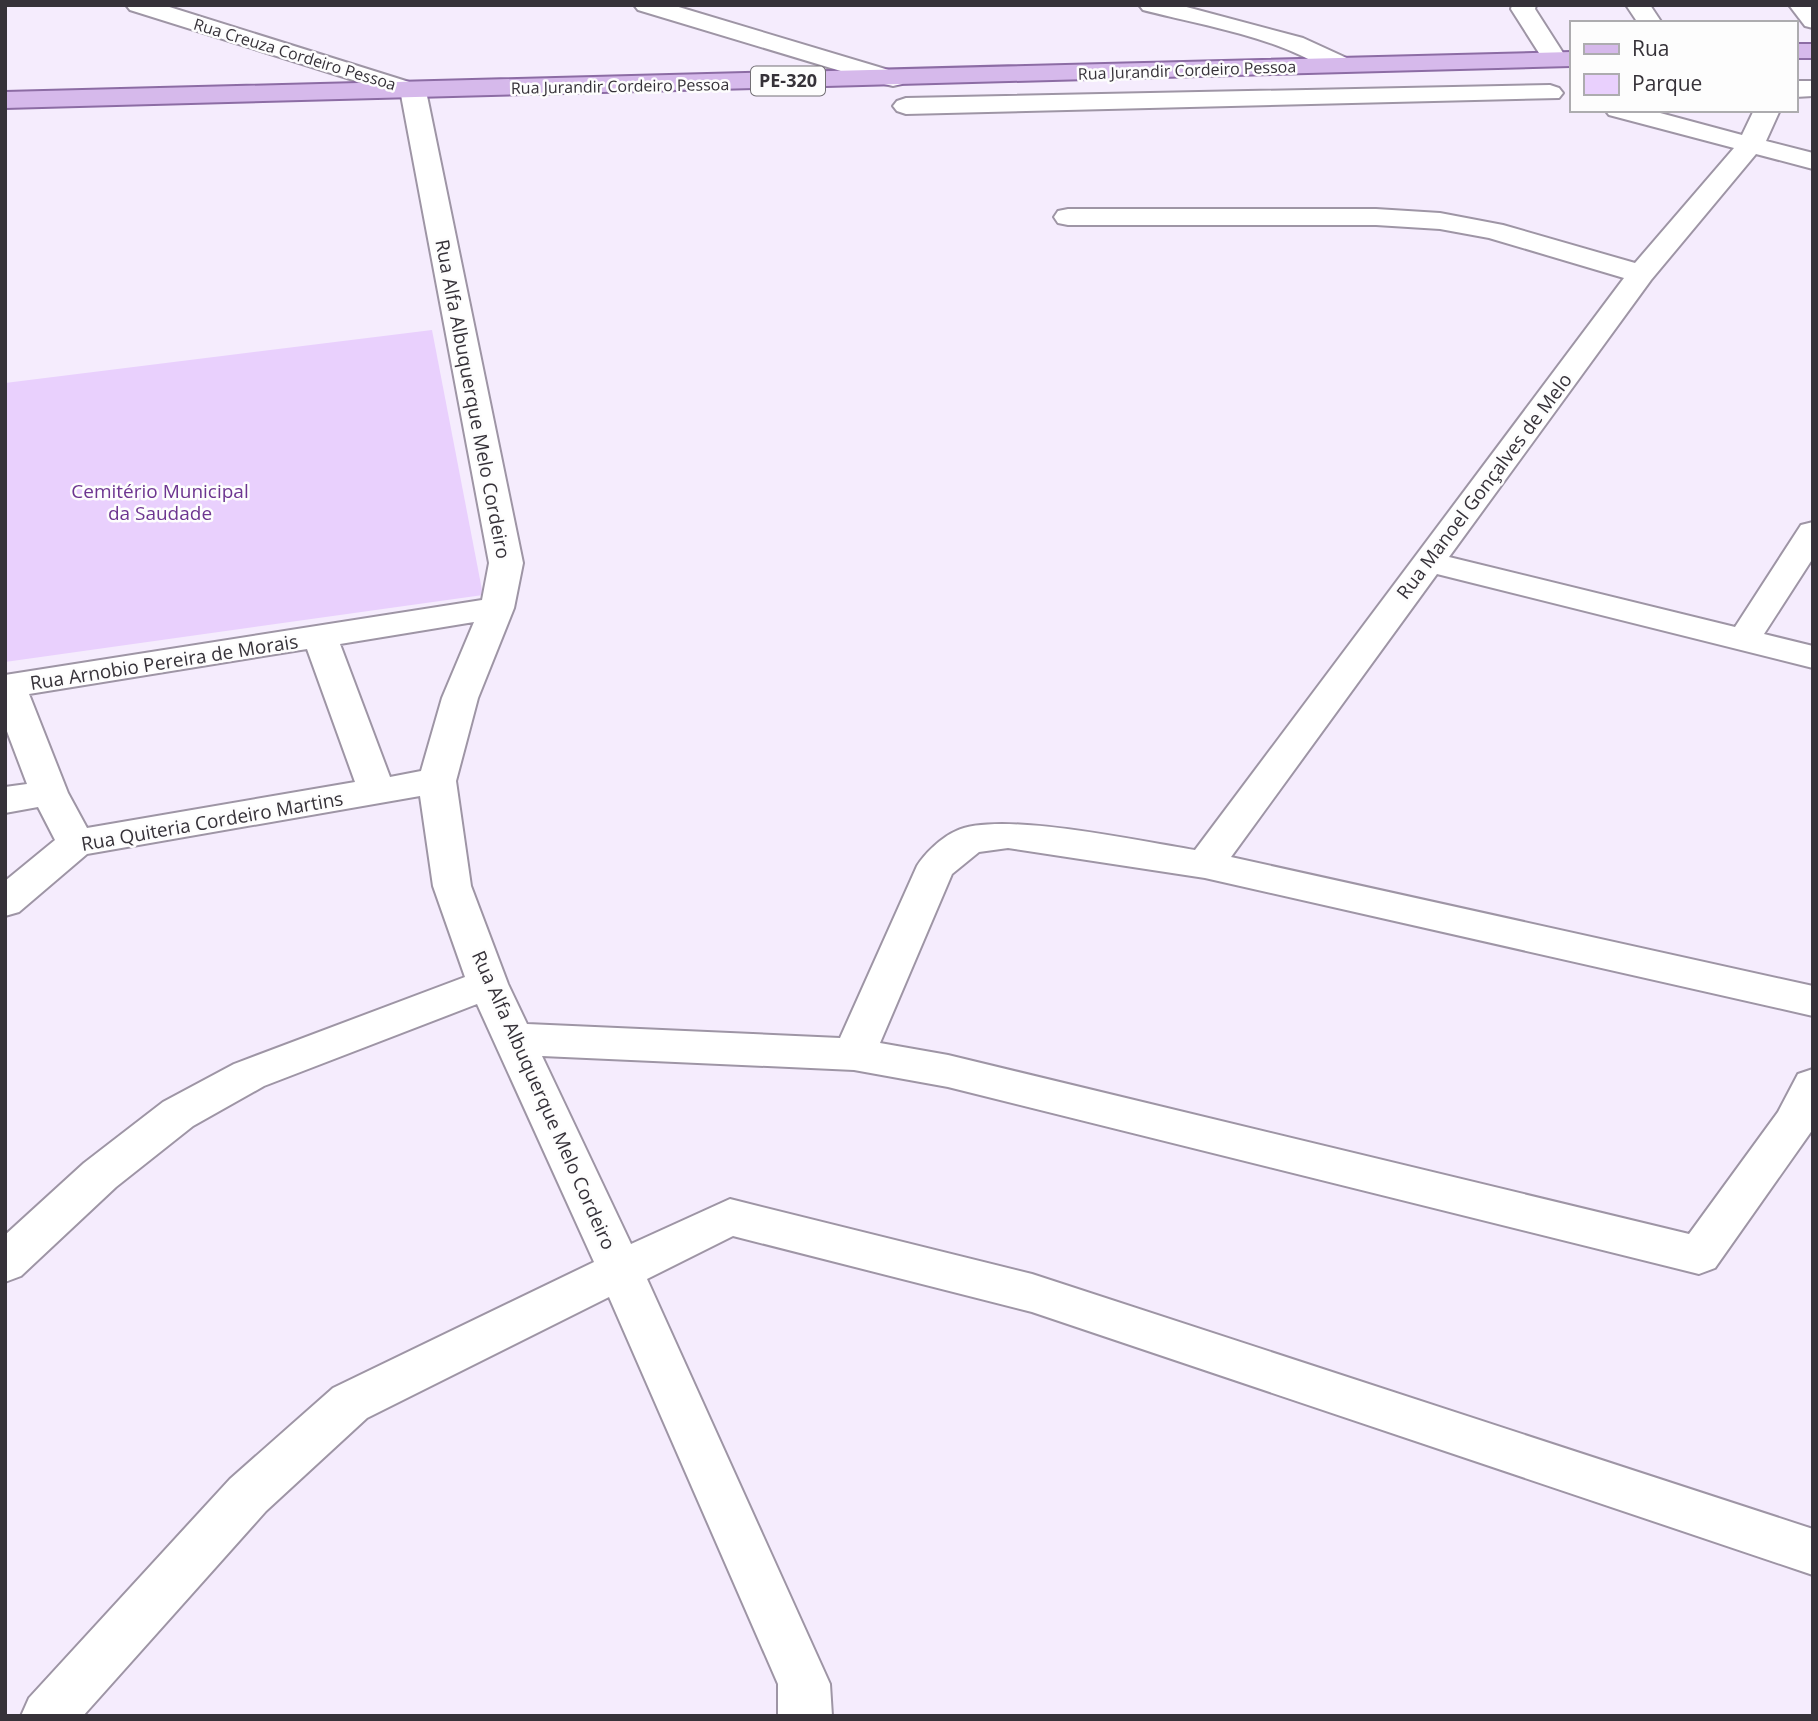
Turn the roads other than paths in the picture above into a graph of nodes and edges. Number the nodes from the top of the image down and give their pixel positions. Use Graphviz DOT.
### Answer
graph roads {
  1 [pos="138,5"];
  2 [pos="646,5"];
  3 [pos="1151,5"];
  4 [pos="1255,5"];
  5 [pos="1524,5"];
  6 [pos="1638,5"];
  7 [pos="1801,5"];
  8 [pos="1649,21"];
  9 [pos="1813,21"];
  10 [pos="1234,26"];
  11 [pos="1570,39"];
  12 [pos="1556,52"];
  13 [pos="1441,62"];
  14 [pos="1342,65"];
  15 [pos="893,79"];
  16 [pos="413,91"];
  17 [pos="1561,96"];
  18 [pos="5,100"];
  19 [pos="906,106"];
  20 [pos="1626,112"];
  21 [pos="1766,112"];
  22 [pos="1751,144"];
  23 [pos="1813,161"];
  24 [pos="1068,217"];
  25 [pos="1641,274"];
  26 [pos="1813,532"];
  27 [pos="1427,562"];
  28 [pos="497,608"];
  29 [pos="320,638"];
  30 [pos="1744,639"];
  31 [pos="1813,657"];
  32 [pos="6,686"];
  33 [pos="438,780"];
  34 [pos="377,792"];
  35 [pos="49,793"];
  36 [pos="5,800"];
  37 [pos="76,843"];
  38 [pos="1205,865"];
  39 [pos="5,902"];
  40 [pos="488,984"];
  41 [pos="1813,1001"];
  42 [pos="513,1039"];
  43 [pos="854,1054"];
  44 [pos="1813,1085"];
  45 [pos="5,1263"];
  46 [pos="621,1272"];
  47 [pos="1813,1552"];
  48 [pos="48,1716"];
  49 [pos="805,1716"];
  1 -- 16 [label="street, Rua Creuza Cordeiro Pessoa"];
  2 -- 15 [label="street"];
  3 -- 10 [label="street"];
  4 -- 10 [label="street"];
  5 -- 12 [label="street"];
  6 -- 8 [label="street"];
  7 -- 9 [label="street"];
  10 -- 14 [label="street"];
  11 -- 12 [label="street"];
  12 -- 13 [label="main road, Rua Jurandir Cordeiro Pessoa / PE-320"];
  13 -- 14 [label="main road, Rua Jurandir Cordeiro Pessoa / PE-320"];
  13 -- 17 [label="street"];
  14 -- 15 [label="main road, Rua Jurandir Cordeiro Pessoa / PE-320"];
  15 -- 16 [label="main road, Rua Jurandir Cordeiro Pessoa / PE-320"];
  16 -- 18 [label="main road, Rua Jurandir Cordeiro Pessoa / PE-320"];
  16 -- 28 [label="street, Rua Alfa Albuquerque Melo Cordeiro"];
  17 -- 19 [label="street"];
  20 -- 22 [label="street"];
  21 -- 22 [label="street, Rua Manoel Gonçalves de Melo"];
  22 -- 23 [label="street"];
  22 -- 25 [label="street, Rua Manoel Gonçalves de Melo"];
  24 -- 25 [label="street"];
  25 -- 27 [label="street, Rua Manoel Gonçalves de Melo"];
  26 -- 30 [label="street"];
  27 -- 30 [label="street"];
  27 -- 38 [label="street, Rua Manoel Gonçalves de Melo"];
  28 -- 29 [label="street, Rua Arnobio Pereira de Morais"];
  28 -- 33 [label="street, Rua Alfa Albuquerque Melo Cordeiro"];
  29 -- 32 [label="street, Rua Arnobio Pereira de Morais"];
  29 -- 34 [label="street"];
  30 -- 31 [label="street"];
  32 -- 35 [label="street"];
  33 -- 34 [label="street, Rua Quiteria Cordeiro Martins"];
  33 -- 40 [label="street, Rua Alfa Albuquerque Melo Cordeiro"];
  34 -- 37 [label="street, Rua Quiteria Cordeiro Martins"];
  35 -- 36 [label="street"];
  35 -- 37 [label="street"];
  37 -- 39 [label="street, Rua Quiteria Cordeiro Martins"];
  38 -- 41 [label="street"];
  38 -- 43 [label="street"];
  40 -- 42 [label="street, Rua Alfa Albuquerque Melo Cordeiro"];
  40 -- 45 [label="street"];
  42 -- 43 [label="street"];
  42 -- 46 [label="street, Rua Alfa Albuquerque Melo Cordeiro"];
  43 -- 44 [label="street"];
  46 -- 47 [label="street"];
  46 -- 48 [label="street"];
  46 -- 49 [label="street, Rua Alfa Albuquerque Melo Cordeiro"];
}
